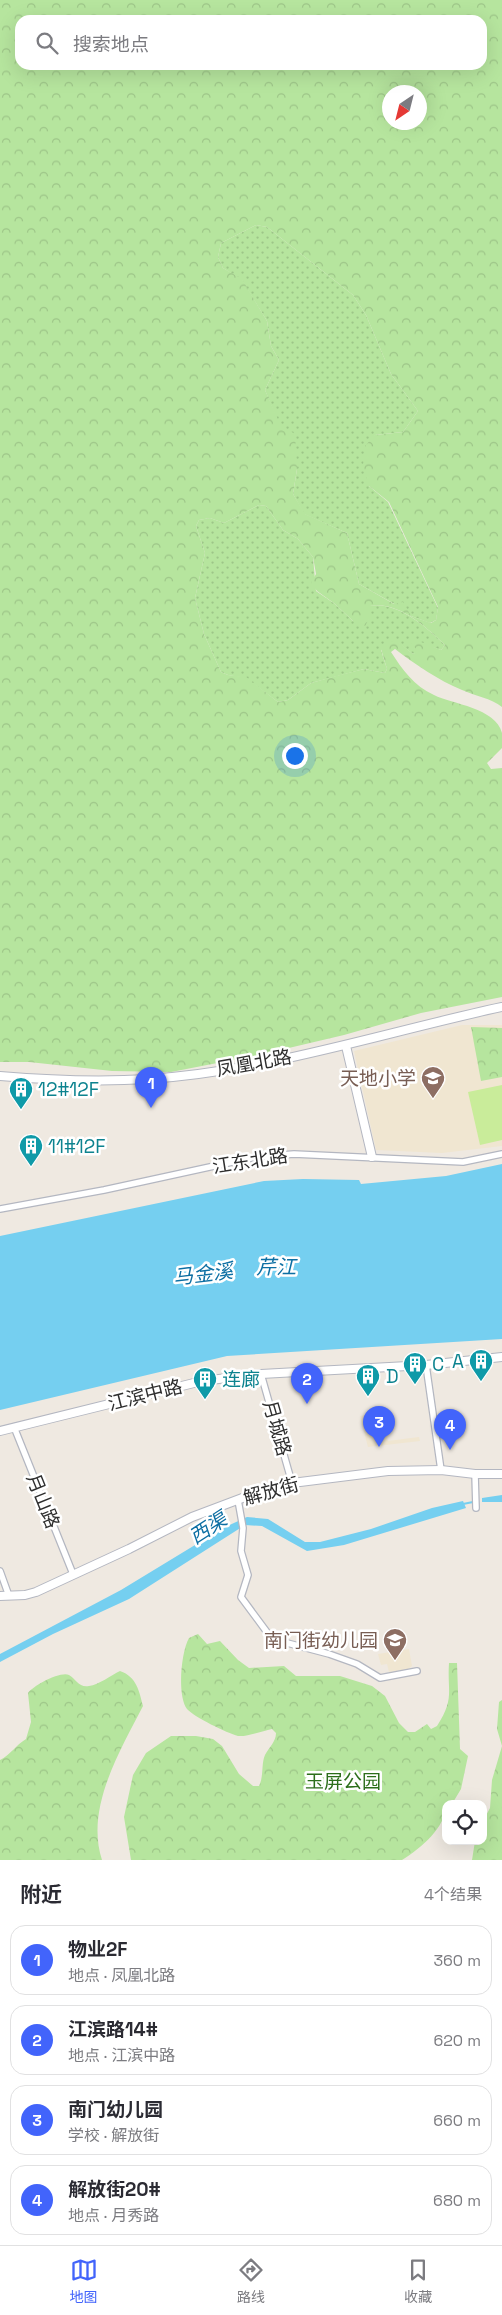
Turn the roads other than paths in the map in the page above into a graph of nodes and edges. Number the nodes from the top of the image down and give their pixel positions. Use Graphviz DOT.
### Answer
graph roads {
  1 [pos="502,1007"];
  2 [pos="346,1046"];
  3 [pos="0,1076"];
  4 [pos="502,1154"];
  5 [pos="372,1157"];
  6 [pos="0,1209"];
  7 [pos="502,1356"];
  8 [pos="426,1365"];
  9 [pos="261,1374"];
  10 [pos="14,1428"];
  11 [pos="0,1431"];
  12 [pos="441,1470"];
  13 [pos="475,1474"];
  14 [pos="502,1474"];
  15 [pos="292,1483"];
  16 [pos="238,1500"];
  17 [pos="476,1508"];
  18 [pos="0,1571"];
  19 [pos="73,1574"];
  20 [pos="0,1596"];
  21 [pos="9,1596"];
  22 [pos="417,1671"];
  1 -- 2 [label="street, 凤凰北路"];
  2 -- 3 [label="street, 凤凰北路"];
  2 -- 5 [label="street"];
  4 -- 5 [label="street, 江东北路"];
  5 -- 6 [label="street, 江东北路"];
  7 -- 8 [label="street, 江滨中路"];
  8 -- 9 [label="street, 江滨中路"];
  8 -- 12 [label="street"];
  9 -- 10 [label="street, 江滨中路"];
  9 -- 15 [label="street, 月城路"];
  10 -- 11 [label="street, 江滨中路"];
  10 -- 19 [label="street, 月山路"];
  12 -- 13 [label="street, 解放街"];
  12 -- 15 [label="street, 解放街"];
  13 -- 14 [label="street, 解放街"];
  13 -- 17 [label="street"];
  15 -- 16 [label="street, 解放街"];
  16 -- 19 [label="street, 解放街"];
  16 -- 22 [label="street"];
  18 -- 21 [label="street"];
  19 -- 21 [label="street, 解放街"];
  20 -- 21 [label="street, 解放街"];
}
